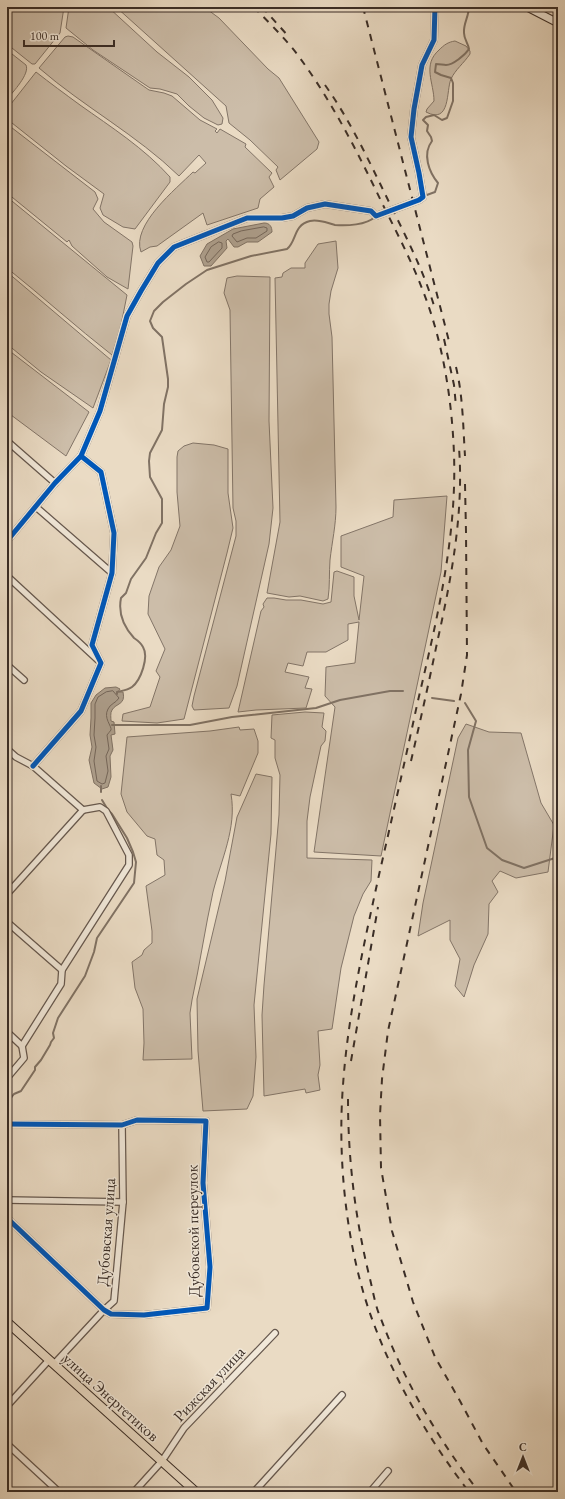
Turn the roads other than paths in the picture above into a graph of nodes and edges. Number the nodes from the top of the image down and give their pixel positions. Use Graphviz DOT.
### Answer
graph roads {
  1 [pos="435,7"];
  2 [pos="527,7"];
  3 [pos="558,23"];
  4 [pos="7,441"];
  5 [pos="81,456"];
  6 [pos="55,483"];
  7 [pos="36,507"];
  8 [pos="7,541"];
  9 [pos="112,573"];
  10 [pos="7,576"];
  11 [pos="101,663"];
  12 [pos="7,665"];
  13 [pos="24,680"];
  14 [pos="7,749"];
  15 [pos="34,766"];
  16 [pos="83,810"];
  17 [pos="7,894"];
  18 [pos="7,922"];
  19 [pos="62,970"];
  20 [pos="7,1032"];
  21 [pos="22,1046"];
  22 [pos="7,1078"];
  23 [pos="7,1124"];
  24 [pos="122,1125"];
  25 [pos="7,1200"];
  26 [pos="123,1202"];
  27 [pos="7,1218"];
  28 [pos="104,1310"];
  29 [pos="7,1322"];
  30 [pos="276,1333"];
  31 [pos="52,1362"];
  32 [pos="342,1395"];
  33 [pos="7,1406"];
  34 [pos="7,1444"];
  35 [pos="162,1461"];
  36 [pos="388,1471"];
  37 [pos="59,1492"];
  38 [pos="134,1492"];
  39 [pos="196,1492"];
  40 [pos="254,1492"];
  41 [pos="370,1492"];
  1 -- 5 [label="street"];
  2 -- 3 [label="main road"];
  4 -- 6 [label="street"];
  5 -- 6 [label="street"];
  5 -- 9 [label="street"];
  6 -- 7 [label="street"];
  7 -- 8 [label="street"];
  7 -- 9 [label="street"];
  9 -- 11 [label="street"];
  10 -- 11 [label="street"];
  11 -- 15 [label="street"];
  12 -- 13 [label="street"];
  14 -- 15 [label="street"];
  15 -- 16 [label="street"];
  16 -- 17 [label="street"];
  16 -- 19 [label="street"];
  18 -- 19 [label="street"];
  19 -- 21 [label="street"];
  20 -- 21 [label="street"];
  21 -- 22 [label="street"];
  23 -- 24 [label="street"];
  24 -- 26 [label="street, Дубовская улица"];
  24 -- 28 [label="street, Дубовской переулок"];
  25 -- 26 [label="street"];
  26 -- 28 [label="street, Дубовская улица"];
  27 -- 28 [label="street"];
  28 -- 31 [label="street, Дубовская улица"];
  29 -- 31 [label="main road, улица Энергетиков"];
  30 -- 35 [label="street, Рижская улица"];
  31 -- 33 [label="street, Дубовская улица"];
  31 -- 35 [label="main road, улица Энергетиков"];
  32 -- 40 [label="street"];
  34 -- 37 [label="street"];
  35 -- 38 [label="street, Рижская улица"];
  35 -- 39 [label="main road, улица Энергетиков"];
  36 -- 41 [label="street"];
}
